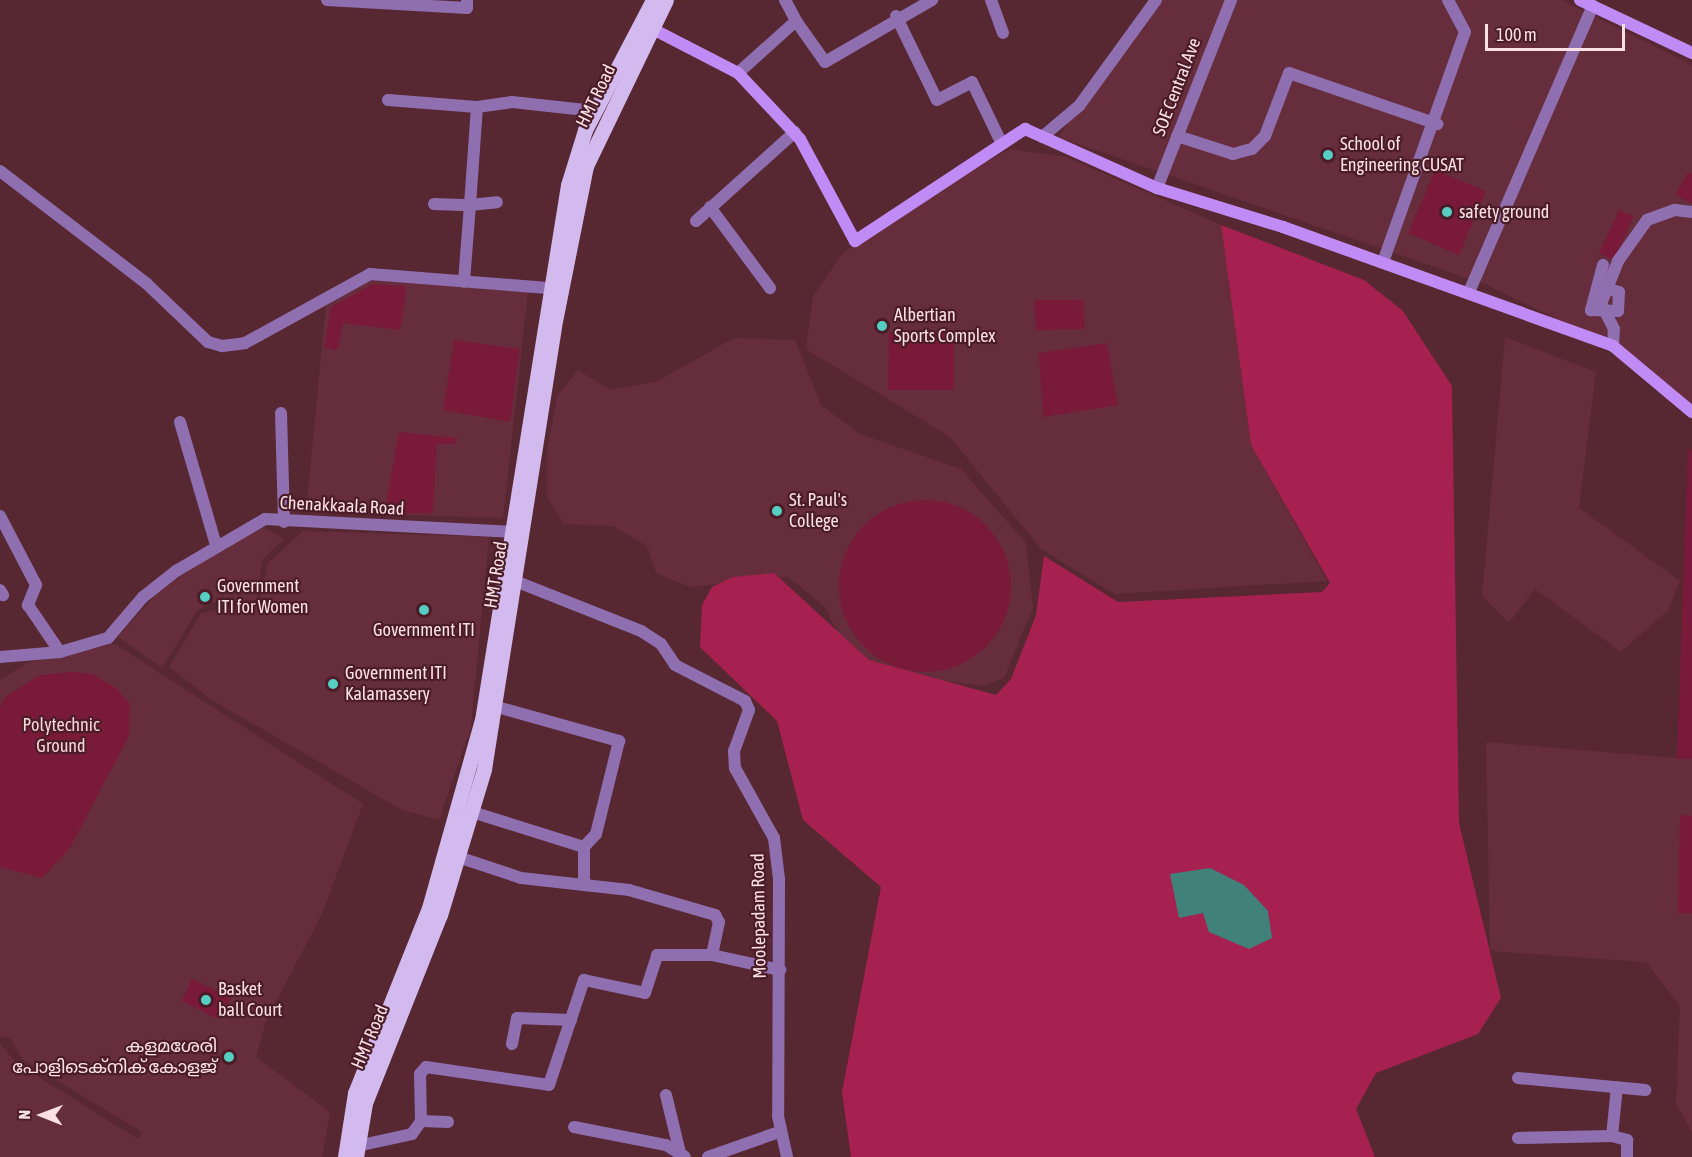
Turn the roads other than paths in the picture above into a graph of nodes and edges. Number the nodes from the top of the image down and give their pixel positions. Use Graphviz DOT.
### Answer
graph roads {
  1 [pos="327,0"];
  2 [pos="467,0"];
  3 [pos="653,0"];
  4 [pos="666,0"];
  5 [pos="785,0"];
  6 [pos="932,0"];
  7 [pos="991,0"];
  8 [pos="1156,0"];
  9 [pos="1231,0"];
  10 [pos="1448,0"];
  11 [pos="1580,0"];
  12 [pos="1593,6"];
  13 [pos="896,16"];
  14 [pos="796,21"];
  15 [pos="646,26"];
  16 [pos="1003,33"];
  17 [pos="1692,53"];
  18 [pos="738,73"];
  19 [pos="388,100"];
  20 [pos="477,107"];
  21 [pos="595,111"];
  22 [pos="1437,124"];
  23 [pos="795,132"];
  24 [pos="1042,136"];
  25 [pos="1177,136"];
  26 [pos="1001,142"];
  27 [pos="0,171"];
  28 [pos="1157,188"];
  29 [pos="497,202"];
  30 [pos="435,204"];
  31 [pos="470,205"];
  32 [pos="710,207"];
  33 [pos="1692,212"];
  34 [pos="696,221"];
  35 [pos="1383,262"];
  36 [pos="1603,265"];
  37 [pos="464,282"];
  38 [pos="555,288"];
  39 [pos="770,288"];
  40 [pos="1605,288"];
  41 [pos="1469,292"];
  42 [pos="1604,314"];
  43 [pos="1613,346"];
  44 [pos="1692,412"];
  45 [pos="281,413"];
  46 [pos="180,422"];
  47 [pos="522,501"];
  48 [pos="0,516"];
  49 [pos="284,522"];
  50 [pos="510,532"];
  51 [pos="216,545"];
  52 [pos="515,581"];
  53 [pos="500,643"];
  54 [pos="60,652"];
  55 [pos="0,657"];
  56 [pos="497,707"];
  57 [pos="472,812"];
  58 [pos="584,847"];
  59 [pos="458,857"];
  60 [pos="584,883"];
  61 [pos="712,955"];
  62 [pos="780,970"];
  63 [pos="571,1020"];
  64 [pos="512,1044"];
  65 [pos="1518,1078"];
  66 [pos="1617,1087"];
  67 [pos="1645,1090"];
  68 [pos="666,1095"];
  69 [pos="421,1121"];
  70 [pos="448,1122"];
  71 [pos="574,1127"];
  72 [pos="779,1132"];
  73 [pos="1612,1136"];
  74 [pos="1518,1138"];
  75 [pos="357,1151"];
  76 [pos="682,1156"];
  77 [pos="345,1157"];
  78 [pos="708,1157"];
  79 [pos="787,1157"];
  80 [pos="1627,1157"];
  1 -- 2 [label="street"];
  3 -- 15 [label="main road, HMT Road"];
  4 -- 15 [label="main road, HMT Road"];
  5 -- 14 [label="street"];
  6 -- 13 [label="street"];
  7 -- 16 [label="street"];
  8 -- 24 [label="street"];
  9 -- 25 [label="street, SOE Central Ave"];
  10 -- 22 [label="street"];
  11 -- 12 [label="street"];
  12 -- 17 [label="street"];
  12 -- 41 [label="street"];
  13 -- 14 [label="street"];
  13 -- 26 [label="street"];
  14 -- 18 [label="street"];
  15 -- 18 [label="street"];
  15 -- 21 [label="main road, HMT Road"];
  15 -- 38 [label="main road, HMT Road"];
  18 -- 23 [label="street"];
  19 -- 20 [label="street"];
  20 -- 21 [label="street"];
  20 -- 31 [label="street"];
  21 -- 38 [label="main road, HMT Road"];
  22 -- 25 [label="street"];
  22 -- 35 [label="street"];
  23 -- 26 [label="street"];
  23 -- 32 [label="street"];
  24 -- 26 [label="street"];
  24 -- 28 [label="street"];
  25 -- 28 [label="street, SOE Central Ave"];
  27 -- 37 [label="street"];
  28 -- 35 [label="street"];
  29 -- 31 [label="street"];
  30 -- 31 [label="street"];
  31 -- 37 [label="street"];
  32 -- 34 [label="street"];
  32 -- 39 [label="street"];
  33 -- 40 [label="street"];
  35 -- 41 [label="street"];
  36 -- 42 [label="street"];
  37 -- 38 [label="street"];
  38 -- 47 [label="main road, HMT Road"];
  40 -- 42 [label="street"];
  40 -- 42 [label="street"];
  41 -- 43 [label="street"];
  42 -- 43 [label="street"];
  43 -- 44 [label="street"];
  45 -- 49 [label="street"];
  46 -- 51 [label="street"];
  47 -- 50 [label="main road, HMT Road"];
  47 -- 52 [label="main road, HMT Road"];
  48 -- 54 [label="street"];
  49 -- 50 [label="street, Chenakkaala Road"];
  49 -- 51 [label="street, Chenakkaala Road"];
  50 -- 53 [label="main road, HMT Road"];
  51 -- 54 [label="street, Chenakkaala Road"];
  52 -- 53 [label="main road, HMT Road"];
  52 -- 62 [label="street, Moolepadam Road"];
  53 -- 56 [label="main road, HMT Road"];
  53 -- 77 [label="main road, HMT Road"];
  54 -- 55 [label="street, Chenakkaala Road"];
  56 -- 57 [label="main road, HMT Road"];
  56 -- 58 [label="street"];
  57 -- 58 [label="street"];
  57 -- 59 [label="main road, HMT Road"];
  58 -- 60 [label="street"];
  59 -- 60 [label="street"];
  59 -- 75 [label="main road, HMT Road"];
  60 -- 61 [label="street"];
  61 -- 62 [label="street"];
  61 -- 63 [label="street"];
  62 -- 72 [label="street, Moolepadam Road"];
  63 -- 64 [label="street"];
  63 -- 69 [label="street"];
  65 -- 66 [label="street"];
  66 -- 67 [label="street"];
  66 -- 73 [label="street"];
  68 -- 76 [label="street"];
  69 -- 70 [label="street"];
  69 -- 75 [label="street"];
  71 -- 76 [label="street"];
  72 -- 78 [label="street"];
  72 -- 79 [label="street, Moolepadam Road"];
  73 -- 74 [label="street"];
  73 -- 80 [label="street"];
}
